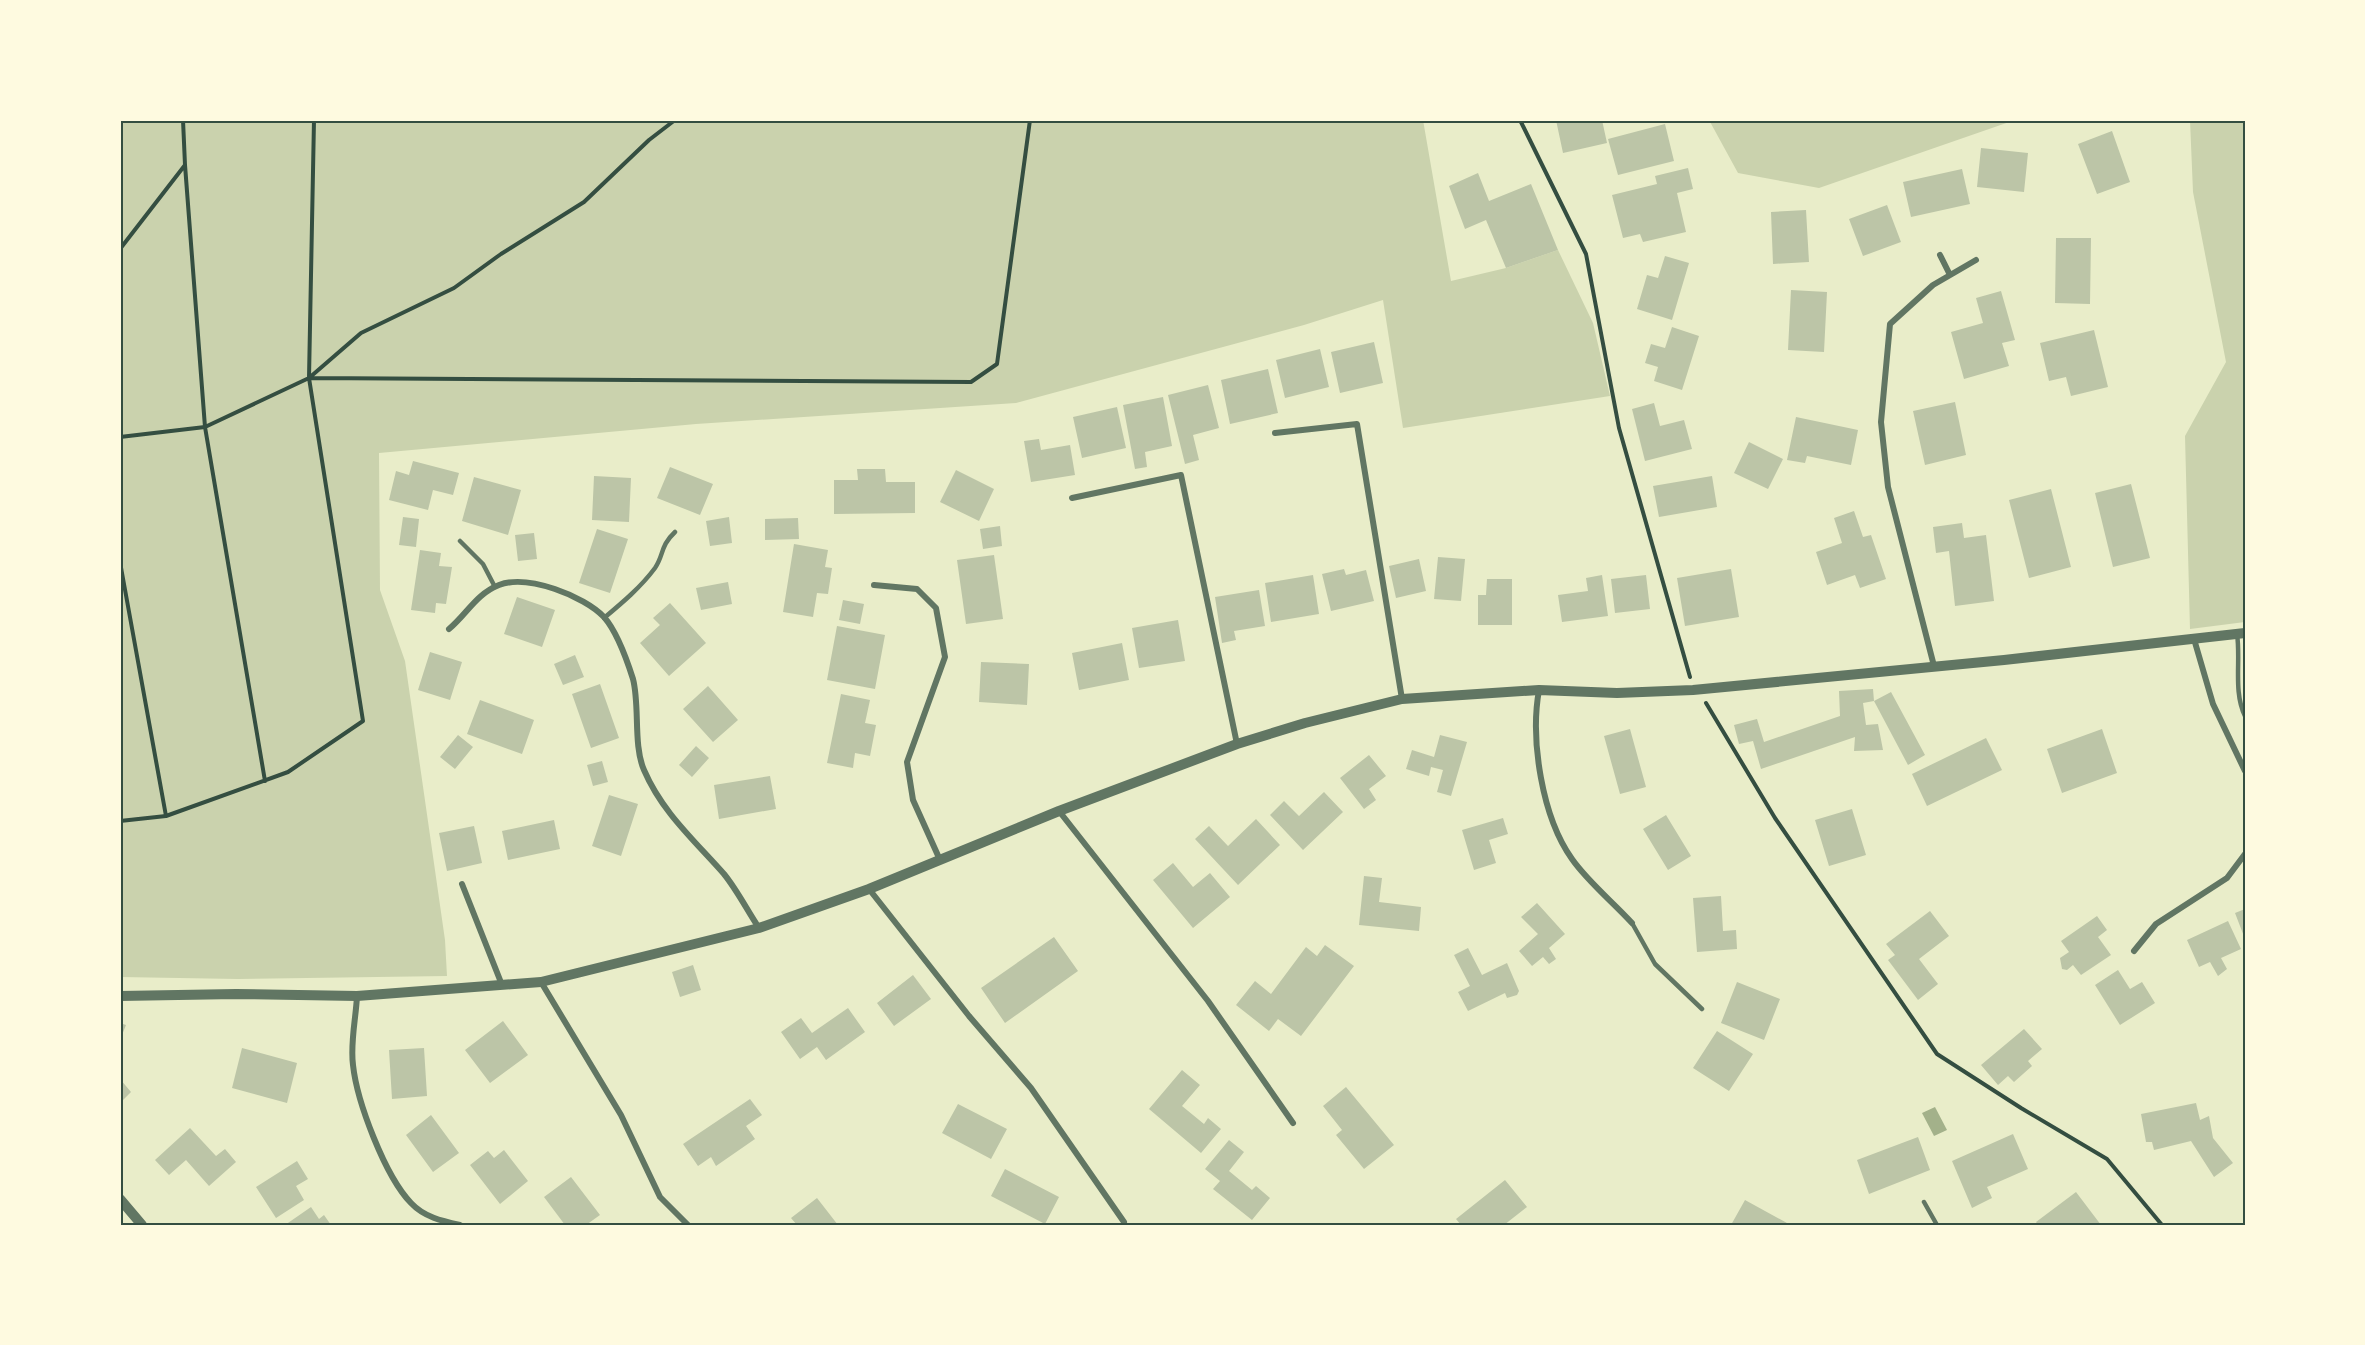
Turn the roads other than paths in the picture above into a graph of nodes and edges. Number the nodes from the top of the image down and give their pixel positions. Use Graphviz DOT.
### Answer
graph roads {
  1 [pos="1940,255"];
  2 [pos="1976,260"];
  3 [pos="1950,275"];
  4 [pos="1275,433"];
  5 [pos="1072,498"];
  6 [pos="675,532"];
  7 [pos="459,541"];
  8 [pos="874,585"];
  9 [pos="495,587"];
  10 [pos="604,618"];
  11 [pos="449,629"];
  12 [pos="2241,633"];
  13 [pos="2194,639"];
  14 [pos="1934,666"];
  15 [pos="1539,690"];
  16 [pos="1402,699"];
  17 [pos="2245,716"];
  18 [pos="1237,744"];
  19 [pos="2245,771"];
  20 [pos="1059,811"];
  21 [pos="2245,855"];
  22 [pos="940,861"];
  23 [pos="462,884"];
  24 [pos="868,889"];
  25 [pos="1632,923"];
  26 [pos="759,928"];
  27 [pos="2134,951"];
  28 [pos="541,982"];
  29 [pos="502,985"];
  30 [pos="120,996"];
  31 [pos="357,996"];
  32 [pos="1702,1009"];
  33 [pos="1293,1123"];
  34 [pos="120,1199"];
  35 [pos="1923,1202"];
  36 [pos="1124,1222"];
  37 [pos="142,1225"];
  38 [pos="460,1225"];
  39 [pos="687,1225"];
  40 [pos="1937,1225"];
  1 -- 3 [label="street"];
  2 -- 3 [label="street"];
  3 -- 14 [label="street"];
  4 -- 16 [label="street"];
  5 -- 18 [label="street"];
  6 -- 10 [label="lane"];
  7 -- 9 [label="lane"];
  8 -- 22 [label="street"];
  9 -- 10 [label="street"];
  9 -- 11 [label="street"];
  10 -- 26 [label="street"];
  12 -- 13 [label="street"];
  12 -- 17 [label="lane"];
  13 -- 14 [label="street"];
  13 -- 19 [label="street"];
  14 -- 15 [label="street"];
  15 -- 16 [label="street"];
  15 -- 25 [label="street"];
  16 -- 18 [label="street"];
  18 -- 20 [label="street"];
  20 -- 22 [label="street"];
  20 -- 33 [label="street"];
  21 -- 27 [label="street"];
  22 -- 24 [label="street"];
  23 -- 29 [label="street"];
  24 -- 26 [label="street"];
  24 -- 36 [label="street"];
  25 -- 32 [label="lane"];
  26 -- 28 [label="street"];
  28 -- 29 [label="street"];
  28 -- 39 [label="street"];
  29 -- 31 [label="street"];
  30 -- 31 [label="street"];
  31 -- 38 [label="street"];
  34 -- 37 [label="street"];
  35 -- 40 [label="lane"];
}
